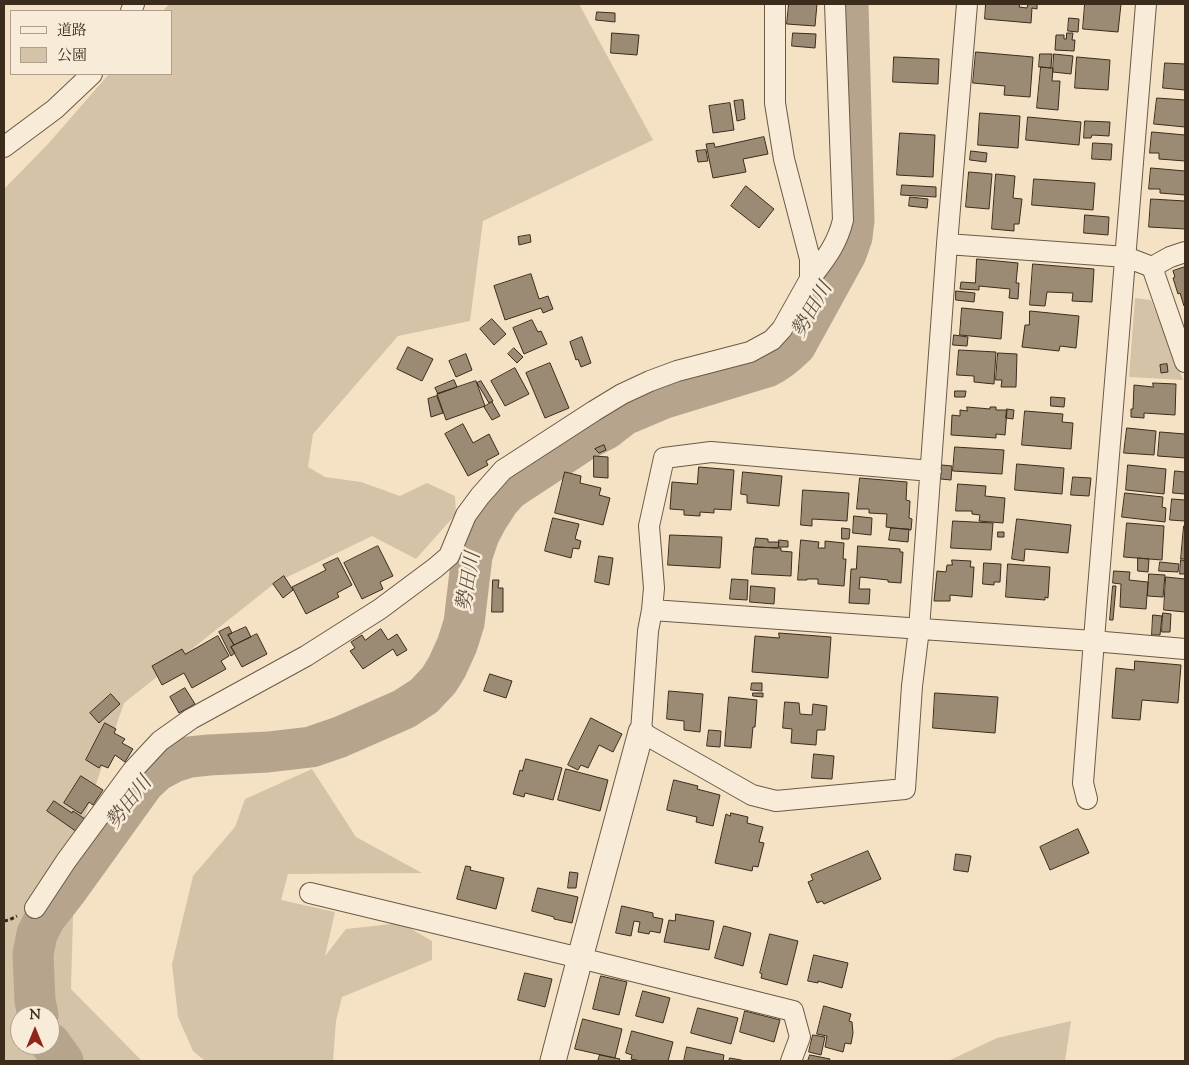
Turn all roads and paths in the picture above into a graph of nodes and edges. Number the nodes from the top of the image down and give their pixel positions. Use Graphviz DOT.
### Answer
graph roads {
  1 [pos="775,4"];
  2 [pos="834,4"];
  3 [pos="967,4"];
  4 [pos="1146,4"];
  5 [pos="91,75"];
  6 [pos="4,148"];
  7 [pos="948,244"];
  8 [pos="1185,252"];
  9 [pos="1126,257"];
  10 [pos="1152,267"];
  11 [pos="810,279"];
  12 [pos="1185,362"];
  13 [pos="931,471"];
  14 [pos="652,610"];
  15 [pos="919,629"];
  16 [pos="1093,641"];
  17 [pos="1185,649"];
  18 [pos="641,732"];
  19 [pos="1088,799"];
  20 [pos="310,893"];
  21 [pos="35,908"];
  22 [pos="580,958"];
  23 [pos="553,1061"];
  24 [pos="791,1061"];
  1 -- 11 [label="street"];
  2 -- 11 [label="street"];
  3 -- 7 [label="street"];
  4 -- 9 [label="street"];
  5 -- 6 [label="street"];
  7 -- 9 [label="street"];
  7 -- 13 [label="street"];
  8 -- 10 [label="street"];
  9 -- 10 [label="street"];
  9 -- 16 [label="street"];
  10 -- 12 [label="street"];
  11 -- 21 [label="street"];
  13 -- 14 [label="street"];
  13 -- 15 [label="street"];
  14 -- 15 [label="street"];
  14 -- 18 [label="street"];
  15 -- 16 [label="street"];
  15 -- 18 [label="street"];
  16 -- 17 [label="street"];
  16 -- 19 [label="street"];
  18 -- 22 [label="street"];
  20 -- 22 [label="street"];
  22 -- 23 [label="street"];
  22 -- 24 [label="street"];
}
